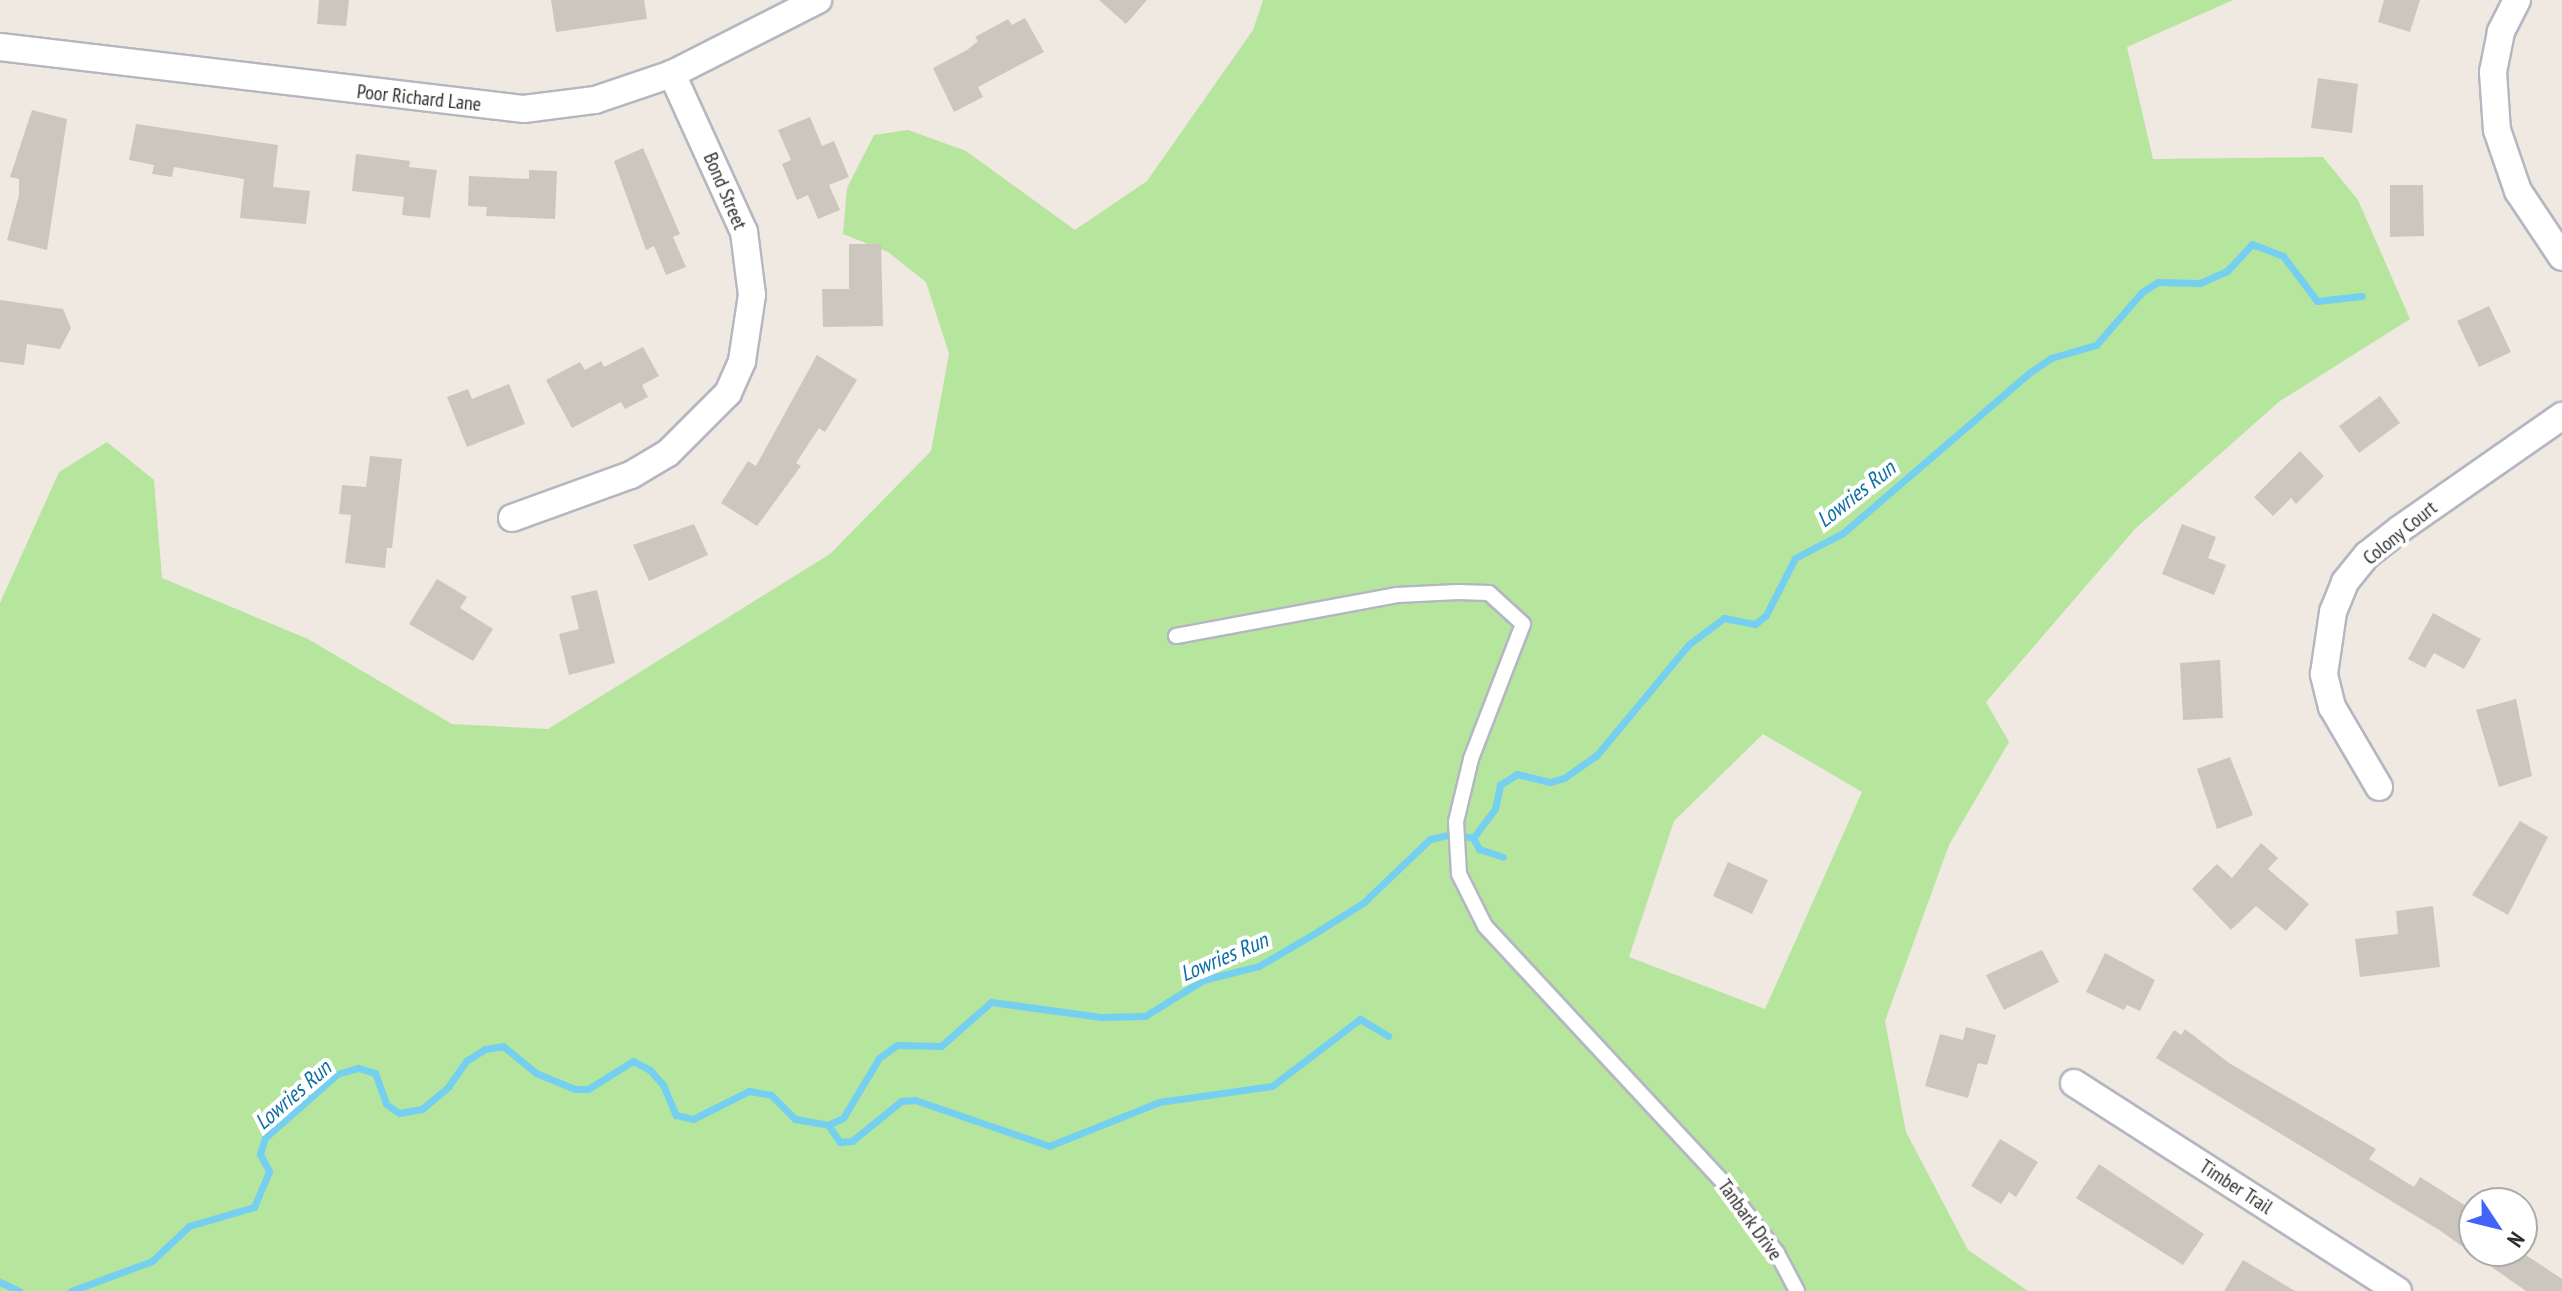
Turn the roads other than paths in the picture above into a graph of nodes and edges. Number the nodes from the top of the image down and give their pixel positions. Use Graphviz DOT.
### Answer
graph roads {
  1 [pos="818,0"];
  2 [pos="2517,0"];
  3 [pos="0,47"];
  4 [pos="672,74"];
  5 [pos="2562,257"];
  6 [pos="2562,416"];
  7 [pos="512,518"];
  8 [pos="1176,636"];
  9 [pos="2379,787"];
  10 [pos="2074,1083"];
  11 [pos="1797,1291"];
  12 [pos="2398,1291"];
  1 -- 4 [label="street, Poor Richard Lane"];
  2 -- 5 [label="street"];
  3 -- 4 [label="street, Poor Richard Lane"];
  4 -- 7 [label="street, Bond Street"];
  6 -- 9 [label="street, Colony Court"];
  8 -- 11 [label="lane, Tanbark Drive"];
  10 -- 12 [label="street, Timber Trail"];
}
